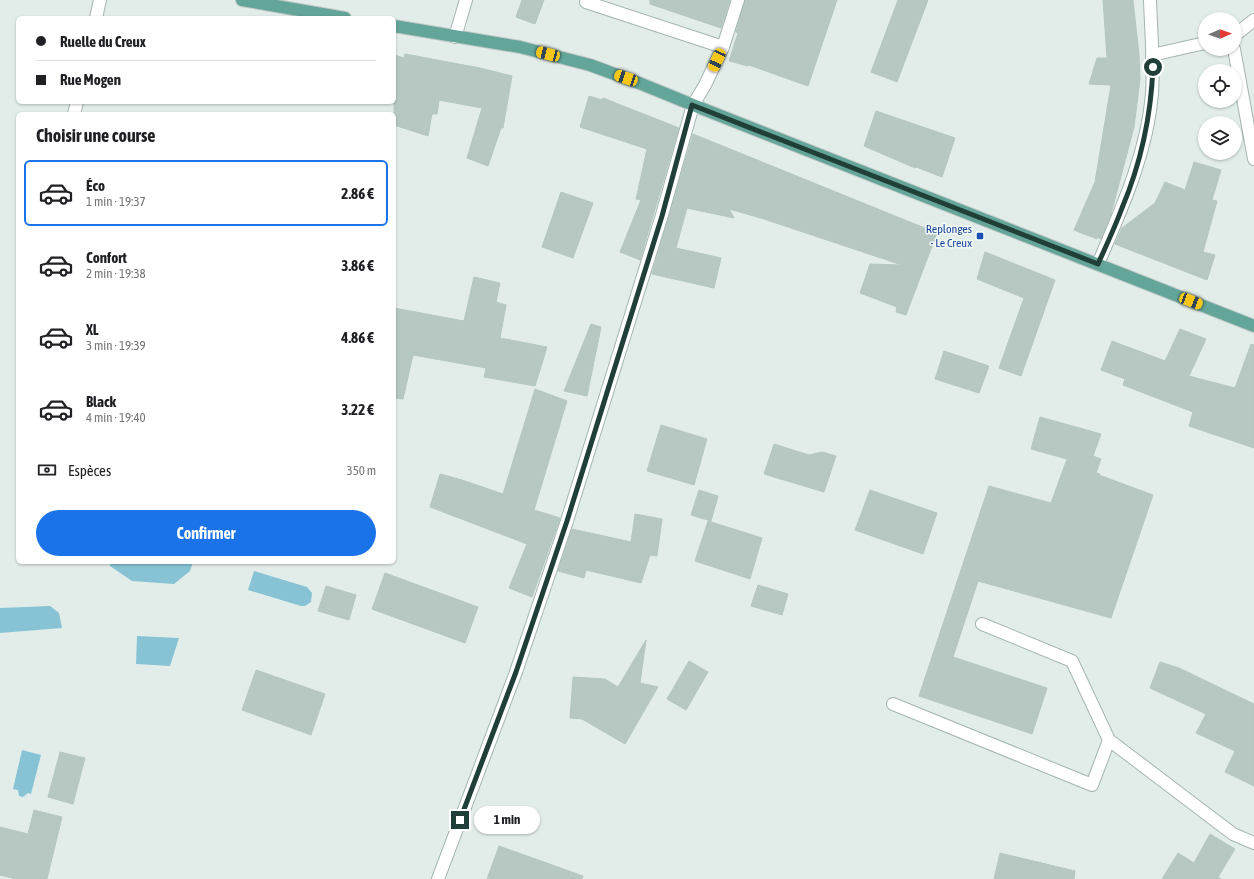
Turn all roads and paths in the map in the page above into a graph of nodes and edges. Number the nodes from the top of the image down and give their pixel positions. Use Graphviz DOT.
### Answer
graph roads {
  1 [pos="100,0"];
  2 [pos="242,0"];
  3 [pos="466,0"];
  4 [pos="738,0"];
  5 [pos="1150,0"];
  6 [pos="586,2"];
  7 [pos="96,16"];
  8 [pos="334,16"];
  9 [pos="1254,20"];
  10 [pos="396,26"];
  11 [pos="1242,29"];
  12 [pos="455,37"];
  13 [pos="1198,45"];
  14 [pos="722,47"];
  15 [pos="1152,55"];
  16 [pos="1235,56"];
  17 [pos="692,105"];
  18 [pos="1254,159"];
  19 [pos="1098,264"];
  20 [pos="1254,326"];
  21 [pos="982,624"];
  22 [pos="892,704"];
  23 [pos="1109,740"];
  24 [pos="1254,843"];
  25 [pos="438,879"];
  1 -- 7 [label="street"];
  2 -- 8 [label="main road"];
  3 -- 12 [label="street"];
  4 -- 14 [label="street"];
  5 -- 15 [label="street"];
  6 -- 14 [label="street"];
  9 -- 11 [label="street"];
  10 -- 12 [label="main road"];
  12 -- 17 [label="main road"];
  13 -- 15 [label="street"];
  14 -- 17 [label="street"];
  15 -- 19 [label="street"];
  16 -- 18 [label="street"];
  17 -- 19 [label="main road"];
  17 -- 25 [label="street"];
  19 -- 20 [label="main road"];
  21 -- 23 [label="street"];
  22 -- 23 [label="street"];
  23 -- 24 [label="street"];
}
